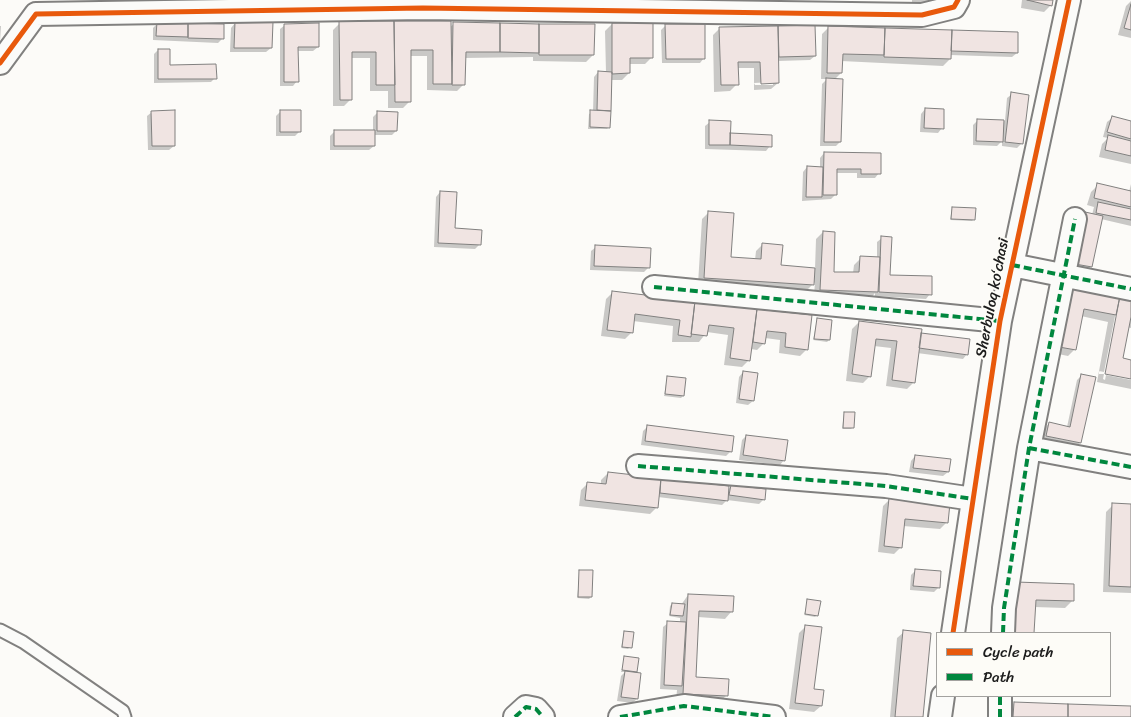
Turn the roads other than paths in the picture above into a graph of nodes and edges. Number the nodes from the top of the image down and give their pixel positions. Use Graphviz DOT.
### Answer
graph roads {
  1 [pos="958,0"];
  2 [pos="1069,0"];
  3 [pos="0,63"];
  4 [pos="1075,219"];
  5 [pos="1012,264"];
  6 [pos="1065,276"];
  7 [pos="654,287"];
  8 [pos="1131,289"];
  9 [pos="1000,321"];
  10 [pos="1029,448"];
  11 [pos="638,466"];
  12 [pos="1131,467"];
  13 [pos="974,500"];
  14 [pos="0,630"];
  15 [pos="953,632"];
  16 [pos="1003,632"];
  17 [pos="943,697"];
  18 [pos="1000,697"];
  19 [pos="125,717"];
  20 [pos="515,717"];
  21 [pos="543,717"];
  22 [pos="620,717"];
  23 [pos="774,717"];
  24 [pos="940,717"];
  25 [pos="1000,717"];
  1 -- 3 [label="street"];
  2 -- 5 [label="street, Sherbuloq koʻchasi"];
  4 -- 6 [label="street"];
  5 -- 6 [label="street"];
  5 -- 9 [label="street, Sherbuloq koʻchasi"];
  6 -- 8 [label="street"];
  6 -- 10 [label="street"];
  7 -- 9 [label="street"];
  9 -- 13 [label="street, Sherbuloq koʻchasi"];
  10 -- 12 [label="street"];
  10 -- 16 [label="street"];
  11 -- 13 [label="street"];
  13 -- 15 [label="street, Sherbuloq koʻchasi"];
  14 -- 19 [label="lane"];
  17 -- 24 [label="street"];
  18 -- 25 [label="street"];
  20 -- 21 [label="street"];
  22 -- 23 [label="street"];
}
